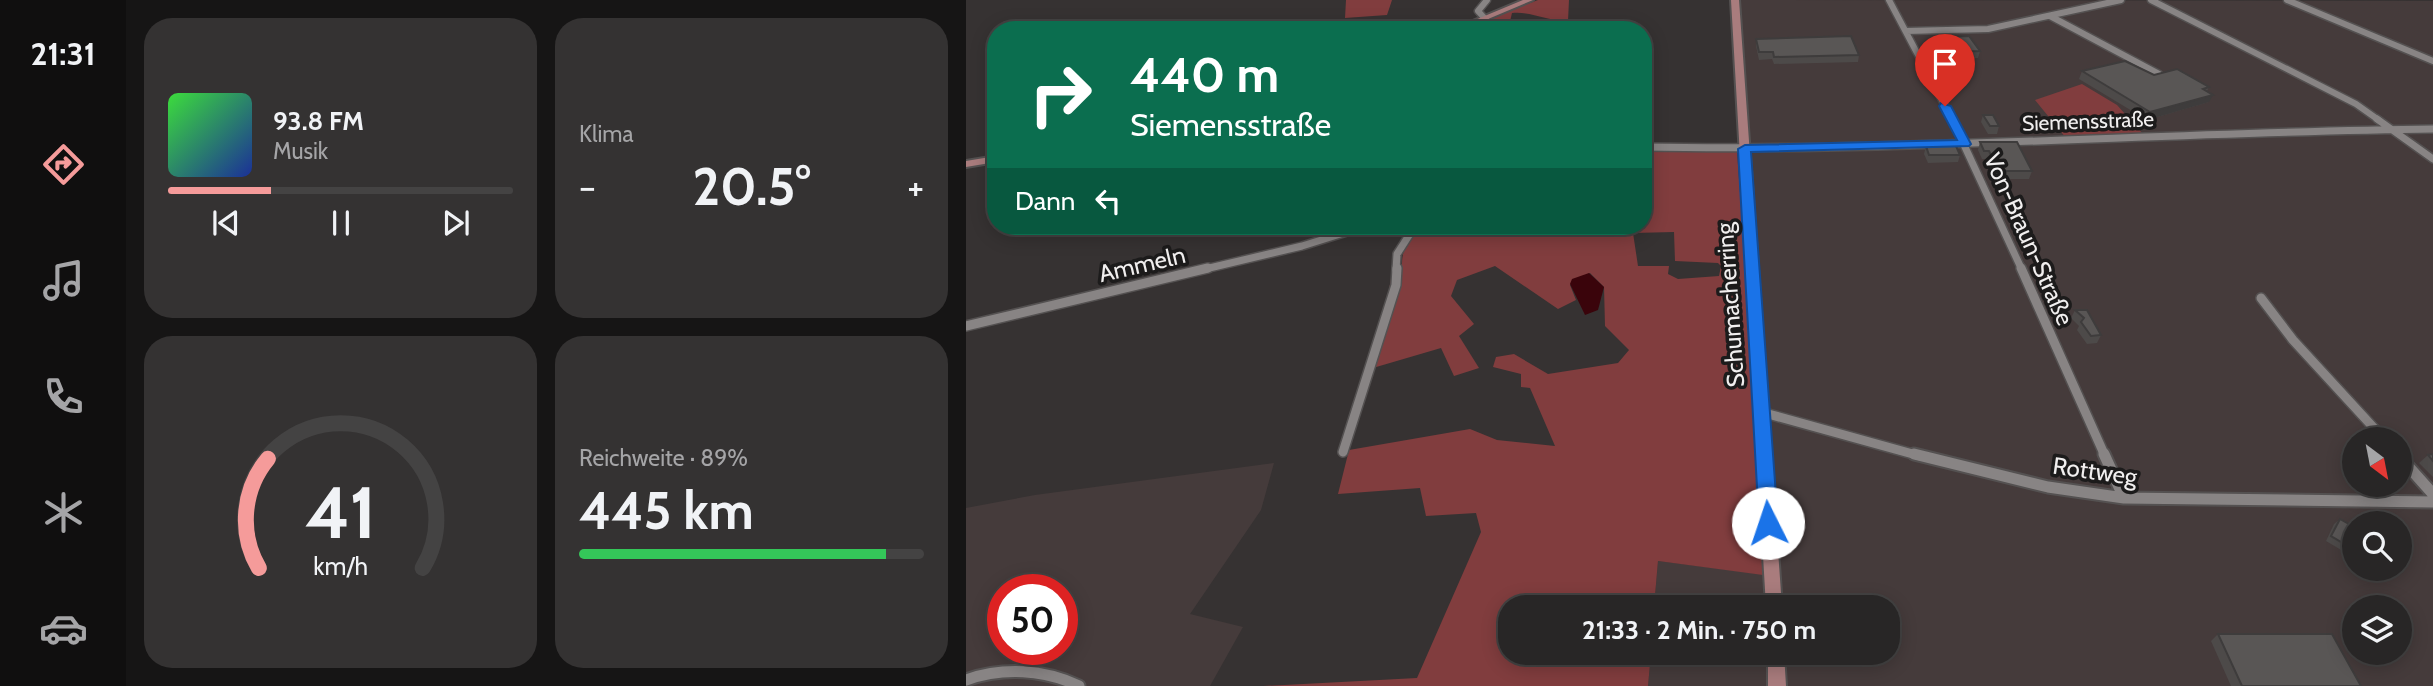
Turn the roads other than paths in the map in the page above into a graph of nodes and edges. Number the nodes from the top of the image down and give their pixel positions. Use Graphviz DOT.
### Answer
graph roads {
  1 [pos="1487,0"];
  2 [pos="1529,0"];
  3 [pos="1735,0"];
  4 [pos="1889,0"];
  5 [pos="2085,0"];
  6 [pos="2121,0"];
  7 [pos="2151,0"];
  8 [pos="2287,0"];
  9 [pos="2095,6"];
  10 [pos="2050,16"];
  11 [pos="1483,18"];
  12 [pos="1476,21"];
  13 [pos="1487,21"];
  14 [pos="1906,31"];
  15 [pos="2433,61"];
  16 [pos="2159,74"];
  17 [pos="2433,129"];
  18 [pos="2396,130"];
  19 [pos="1965,144"];
  20 [pos="1652,147"];
  21 [pos="1745,149"];
  22 [pos="2433,159"];
  23 [pos="987,160"];
  24 [pos="966,164"];
  25 [pos="1337,235"];
  26 [pos="1409,235"];
  27 [pos="2260,298"];
  28 [pos="966,326"];
  29 [pos="1761,412"];
  30 [pos="2373,427"];
  31 [pos="1343,452"];
  32 [pos="2412,471"];
  33 [pos="2433,494"];
  34 [pos="2124,498"];
  35 [pos="2433,502"];
  36 [pos="1773,595"];
  37 [pos="1776,665"];
  38 [pos="966,680"];
  39 [pos="1079,686"];
  40 [pos="1777,686"];
  1 -- 11 [label="street"];
  2 -- 11 [label="main road"];
  3 -- 21 [label="main road, Schumacherring"];
  4 -- 14 [label="street, Von-Braun-Straße"];
  5 -- 9 [label="street"];
  6 -- 9 [label="street"];
  7 -- 18 [label="street"];
  8 -- 15 [label="street"];
  9 -- 10 [label="street"];
  10 -- 14 [label="street"];
  10 -- 16 [label="street"];
  11 -- 12 [label="main road"];
  11 -- 13 [label="street"];
  14 -- 19 [label="street, Von-Braun-Straße"];
  17 -- 18 [label="street, Siemensstraße"];
  18 -- 19 [label="street, Siemensstraße"];
  18 -- 22 [label="street"];
  19 -- 21 [label="street, Siemensstraße"];
  19 -- 34 [label="street, Von-Braun-Straße"];
  20 -- 21 [label="street, Siemensstraße"];
  21 -- 29 [label="main road, Schumacherring"];
  23 -- 24 [label="main road"];
  25 -- 28 [label="street, Ammeln"];
  26 -- 31 [label="street"];
  27 -- 30 [label="street"];
  29 -- 34 [label="street, Rottweg"];
  29 -- 36 [label="main road, Schumacherring"];
  32 -- 33 [label="street"];
  34 -- 35 [label="street, Rottweg"];
  37 -- 40 [label="main road"];
  38 -- 39 [label="street"];
}
